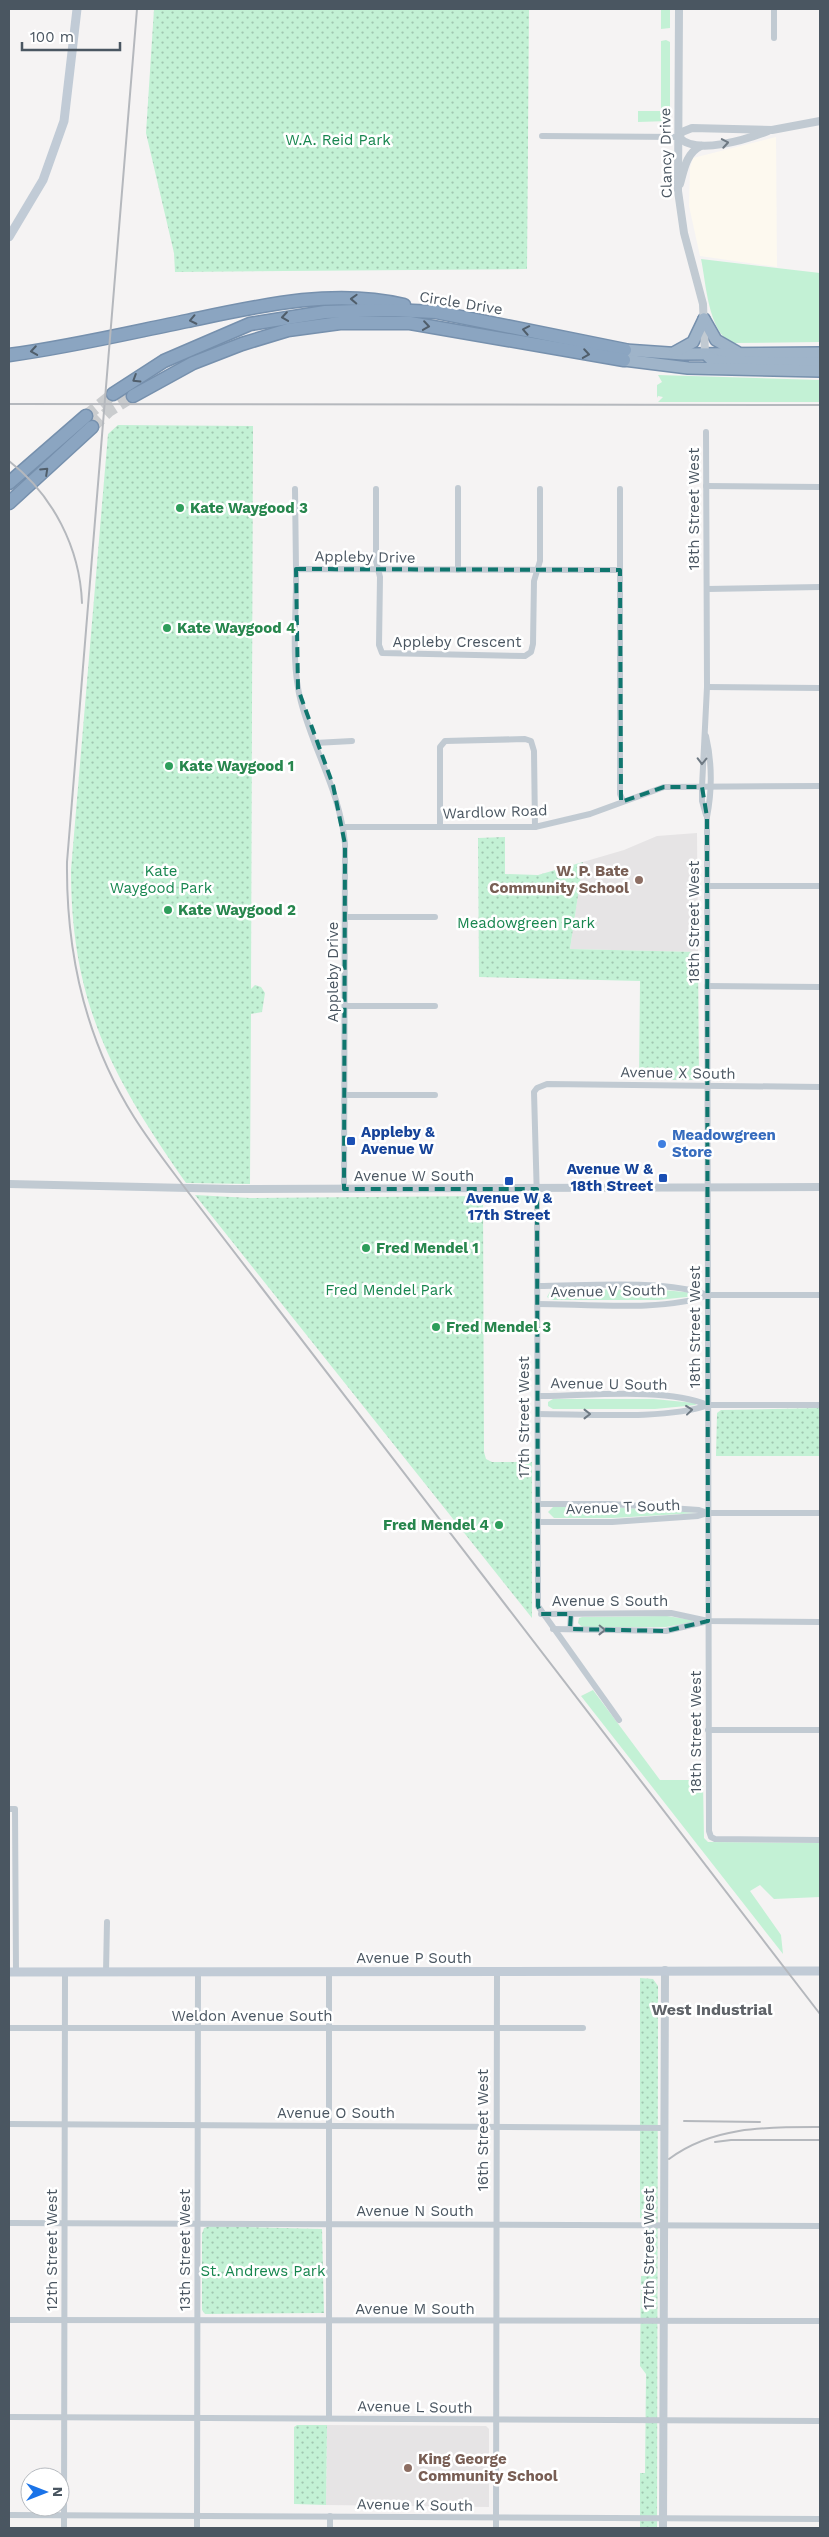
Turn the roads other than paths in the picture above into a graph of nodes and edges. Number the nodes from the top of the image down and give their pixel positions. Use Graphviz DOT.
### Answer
graph roads {
  1 [pos="77,9"];
  2 [pos="679,9"];
  3 [pos="774,9"];
  4 [pos="774,38"];
  5 [pos="820,121"];
  6 [pos="772,130"];
  7 [pos="542,136"];
  8 [pos="679,137"];
  9 [pos="701,146"];
  10 [pos="678,191"];
  11 [pos="17,222"];
  12 [pos="9,231"];
  13 [pos="9,237"];
  14 [pos="436,312"];
  15 [pos="704,319"];
  16 [pos="705,353"];
  17 [pos="743,353"];
  18 [pos="820,353"];
  19 [pos="668,354"];
  20 [pos="9,355"];
  21 [pos="624,355"];
  22 [pos="820,362"];
  23 [pos="820,372"];
  24 [pos="113,394"];
  25 [pos="133,396"];
  26 [pos="706,432"];
  27 [pos="9,484"];
  28 [pos="706,486"];
  29 [pos="820,486"];
  30 [pos="458,488"];
  31 [pos="295,489"];
  32 [pos="376,489"];
  33 [pos="540,489"];
  34 [pos="620,490"];
  35 [pos="9,504"];
  36 [pos="296,569"];
  37 [pos="537,569"];
  38 [pos="378,570"];
  39 [pos="458,570"];
  40 [pos="620,570"];
  41 [pos="820,587"];
  42 [pos="707,589"];
  43 [pos="707,687"];
  44 [pos="820,688"];
  45 [pos="706,736"];
  46 [pos="352,741"];
  47 [pos="315,742"];
  48 [pos="820,786"];
  49 [pos="702,787"];
  50 [pos="710,787"];
  51 [pos="623,801"];
  52 [pos="707,817"];
  53 [pos="344,827"];
  54 [pos="440,827"];
  55 [pos="535,827"];
  56 [pos="707,886"];
  57 [pos="820,886"];
  58 [pos="346,917"];
  59 [pos="435,917"];
  60 [pos="707,986"];
  61 [pos="820,987"];
  62 [pos="346,1006"];
  63 [pos="435,1006"];
  64 [pos="707,1086"];
  65 [pos="820,1087"];
  66 [pos="537,1088"];
  67 [pos="345,1095"];
  68 [pos="435,1095"];
  69 [pos="9,1184"];
  70 [pos="707,1187"];
  71 [pos="820,1187"];
  72 [pos="344,1189"];
  73 [pos="537,1189"];
  74 [pos="538,1286"];
  75 [pos="708,1295"];
  76 [pos="820,1295"];
  77 [pos="538,1304"];
  78 [pos="538,1396"];
  79 [pos="708,1405"];
  80 [pos="820,1405"];
  81 [pos="538,1414"];
  82 [pos="538,1504"];
  83 [pos="708,1513"];
  84 [pos="820,1514"];
  85 [pos="538,1522"];
  86 [pos="541,1614"];
  87 [pos="571,1614"];
  88 [pos="708,1621"];
  89 [pos="820,1622"];
  90 [pos="553,1630"];
  91 [pos="570,1630"];
  92 [pos="619,1720"];
  93 [pos="708,1730"];
  94 [pos="820,1730"];
  95 [pos="12,1809"];
  96 [pos="820,1840"];
  97 [pos="108,1922"];
  98 [pos="665,1970"];
  99 [pos="497,1971"];
  100 [pos="820,1971"];
  101 [pos="12,1972"];
  102 [pos="65,1972"];
  103 [pos="106,1972"];
  104 [pos="198,1972"];
  105 [pos="329,1972"];
  106 [pos="9,2028"];
  107 [pos="65,2028"];
  108 [pos="198,2028"];
  109 [pos="583,2028"];
  110 [pos="329,2029"];
  111 [pos="496,2030"];
  112 [pos="9,2124"];
  113 [pos="65,2125"];
  114 [pos="328,2125"];
  115 [pos="198,2126"];
  116 [pos="496,2126"];
  117 [pos="663,2128"];
  118 [pos="9,2223"];
  119 [pos="65,2223"];
  120 [pos="198,2223"];
  121 [pos="329,2223"];
  122 [pos="496,2224"];
  123 [pos="663,2225"];
  124 [pos="820,2226"];
  125 [pos="9,2320"];
  126 [pos="64,2320"];
  127 [pos="198,2320"];
  128 [pos="329,2321"];
  129 [pos="496,2321"];
  130 [pos="663,2321"];
  131 [pos="820,2321"];
  132 [pos="9,2417"];
  133 [pos="64,2418"];
  134 [pos="197,2418"];
  135 [pos="328,2418"];
  136 [pos="496,2420"];
  137 [pos="663,2421"];
  138 [pos="820,2421"];
  139 [pos="64,2467"];
  140 [pos="70,2515"];
  141 [pos="197,2516"];
  142 [pos="330,2516"];
  143 [pos="496,2518"];
  144 [pos="663,2519"];
  145 [pos="820,2519"];
  146 [pos="197,2528"];
  147 [pos="330,2528"];
  148 [pos="496,2528"];
  149 [pos="663,2528"];
  1 -- 11 [label="main road"];
  2 -- 8 [label="street, Clancy Drive"];
  3 -- 4 [label="street"];
  5 -- 6 [label="street"];
  6 -- 8 [label="street"];
  9 -- 6 [label="street, one-way"];
  7 -- 8 [label="street"];
  8 -- 9 [label="street"];
  8 -- 10 [label="street, Clancy Drive"];
  9 -- 10 [label="street"];
  10 -- 15 [label="street, Clancy Drive"];
  11 -- 12 [label="main road"];
  11 -- 13 [label="main road"];
  14 -- 20 [label="highway, one-way"];
  21 -- 14 [label="highway, Circle Drive, one-way"];
  14 -- 24 [label="highway, Circle Drive, one-way"];
  15 -- 16 [label="street, Clancy Drive"];
  15 -- 17 [label="highway"];
  15 -- 19 [label="highway"];
  16 -- 17 [label="highway, Circle Drive"];
  16 -- 19 [label="highway, Circle Drive"];
  16 -- 21 [label="highway"];
  16 -- 22 [label="highway"];
  17 -- 18 [label="highway, Circle Drive"];
  19 -- 21 [label="highway, Circle Drive"];
  21 -- 23 [label="highway, Circle Drive"];
  25 -- 21 [label="highway, Circle Drive, one-way"];
  26 -- 28 [label="street, 18th Street West"];
  35 -- 27 [label="highway, one-way"];
  28 -- 29 [label="street"];
  28 -- 42 [label="street, 18th Street West"];
  30 -- 39 [label="street"];
  31 -- 36 [label="street"];
  32 -- 38 [label="street"];
  33 -- 37 [label="street"];
  34 -- 40 [label="street"];
  36 -- 38 [label="street, Appleby Drive"];
  36 -- 47 [label="street, Appleby Drive"];
  37 -- 38 [label="street, Appleby Crescent"];
  37 -- 39 [label="street, Appleby Drive"];
  37 -- 40 [label="street, Appleby Drive"];
  38 -- 39 [label="street, Appleby Drive"];
  40 -- 51 [label="street"];
  41 -- 42 [label="street"];
  42 -- 43 [label="street, 18th Street West"];
  43 -- 44 [label="street"];
  43 -- 45 [label="street, 18th Street West"];
  45 -- 49 [label="street, one-way"];
  45 -- 50 [label="street"];
  46 -- 47 [label="street"];
  47 -- 53 [label="street, Appleby Drive"];
  48 -- 50 [label="street, Wardlow Road"];
  49 -- 50 [label="street, Wardlow Road"];
  49 -- 51 [label="street, Wardlow Road"];
  49 -- 52 [label="street"];
  50 -- 52 [label="street"];
  51 -- 55 [label="street, Wardlow Road"];
  52 -- 56 [label="street, 18th Street West"];
  53 -- 54 [label="street, Wardlow Road"];
  53 -- 58 [label="street, Appleby Drive"];
  54 -- 55 [label="street, Wardlow Road"];
  54 -- 55 [label="street"];
  56 -- 57 [label="street"];
  56 -- 60 [label="street, 18th Street West"];
  58 -- 59 [label="street"];
  58 -- 62 [label="street, Appleby Drive"];
  60 -- 61 [label="street"];
  60 -- 64 [label="street, 18th Street West"];
  62 -- 63 [label="street"];
  62 -- 67 [label="street, Appleby Drive"];
  64 -- 65 [label="street, Avenue X South"];
  64 -- 66 [label="street, Avenue X South"];
  64 -- 70 [label="street, 18th Street West"];
  66 -- 73 [label="street, 17th Street West"];
  67 -- 68 [label="street"];
  67 -- 72 [label="street, Appleby Drive"];
  69 -- 72 [label="street, Avenue W South"];
  70 -- 71 [label="street, Avenue W South"];
  70 -- 73 [label="street, Avenue W South"];
  70 -- 75 [label="street, 18th Street West"];
  72 -- 73 [label="street, Avenue W South"];
  73 -- 74 [label="street, 17th Street West"];
  74 -- 75 [label="street, Avenue V South"];
  74 -- 77 [label="street, 17th Street West"];
  75 -- 76 [label="street, Avenue V South"];
  75 -- 77 [label="street, Avenue V South"];
  75 -- 79 [label="street, 18th Street West"];
  77 -- 78 [label="street, 17th Street West"];
  78 -- 79 [label="street, Avenue U South"];
  78 -- 81 [label="street, 17th Street West"];
  79 -- 80 [label="street, Avenue U South"];
  81 -- 79 [label="street, Avenue U South, one-way"];
  79 -- 83 [label="street, 18th Street West"];
  81 -- 82 [label="street, 17th Street West"];
  82 -- 83 [label="street, Avenue T South"];
  82 -- 85 [label="street, 17th Street West"];
  83 -- 84 [label="street, Avenue T South"];
  83 -- 85 [label="street, Avenue T South"];
  83 -- 88 [label="street, 18th Street West"];
  85 -- 86 [label="street, 17th Street West"];
  86 -- 87 [label="street, Avenue S South"];
  86 -- 90 [label="street, 17th Street West"];
  87 -- 88 [label="street, Avenue S South"];
  87 -- 91 [label="street"];
  88 -- 89 [label="street, Avenue S South"];
  91 -- 88 [label="street, Avenue S South, one-way"];
  88 -- 93 [label="street, 18th Street West"];
  90 -- 91 [label="street, Avenue S South"];
  90 -- 92 [label="street, 17th Street West"];
  93 -- 94 [label="street"];
  93 -- 96 [label="street, 18th Street West"];
  95 -- 101 [label="street"];
  97 -- 103 [label="street"];
  98 -- 99 [label="main road, Avenue P South"];
  98 -- 100 [label="main road, Avenue P South"];
  98 -- 117 [label="street, 17th Street West"];
  99 -- 105 [label="main road, Avenue P South"];
  99 -- 111 [label="street, 16th Street West"];
  101 -- 102 [label="main road, Avenue P South"];
  102 -- 103 [label="main road, Avenue P South"];
  102 -- 107 [label="street, 12th Street West"];
  103 -- 104 [label="main road, Avenue P South"];
  104 -- 105 [label="main road, Avenue P South"];
  104 -- 108 [label="street, 13th Street West"];
  105 -- 110 [label="street"];
  106 -- 107 [label="street, Weldon Avenue South"];
  107 -- 108 [label="street, Weldon Avenue South"];
  107 -- 113 [label="street, 12th Street West"];
  108 -- 110 [label="street, Weldon Avenue South"];
  108 -- 115 [label="street, 13th Street West"];
  109 -- 111 [label="street, Weldon Avenue South"];
  110 -- 111 [label="street, Weldon Avenue South"];
  110 -- 114 [label="street"];
  111 -- 116 [label="street, 16th Street West"];
  112 -- 113 [label="street, Avenue O South"];
  113 -- 115 [label="street, Avenue O South"];
  113 -- 119 [label="street, 12th Street West"];
  114 -- 115 [label="street, Avenue O South"];
  114 -- 116 [label="street, Avenue O South"];
  114 -- 121 [label="street"];
  115 -- 120 [label="street, 13th Street West"];
  116 -- 117 [label="street, Avenue O South"];
  116 -- 122 [label="street, 16th Street West"];
  117 -- 123 [label="street, 17th Street West"];
  118 -- 119 [label="street, Avenue N South"];
  119 -- 120 [label="street, Avenue N South"];
  119 -- 126 [label="street, 12th Street West"];
  120 -- 121 [label="street, Avenue N South"];
  120 -- 127 [label="street, 13th Street West"];
  121 -- 122 [label="street, Avenue N South"];
  121 -- 128 [label="street"];
  122 -- 123 [label="street, Avenue N South"];
  122 -- 129 [label="street, 16th Street West"];
  123 -- 124 [label="street, Avenue N South"];
  123 -- 130 [label="street, 17th Street West"];
  125 -- 126 [label="street, Avenue M South"];
  126 -- 127 [label="street, Avenue M South"];
  126 -- 133 [label="street, 12th Street West"];
  127 -- 128 [label="street, Avenue M South"];
  127 -- 134 [label="street, 13th Street West"];
  128 -- 129 [label="street, Avenue M South"];
  128 -- 135 [label="street"];
  129 -- 130 [label="street, Avenue M South"];
  129 -- 136 [label="street, 16th Street West"];
  130 -- 131 [label="street, Avenue M South"];
  130 -- 137 [label="street, 17th Street West"];
  132 -- 133 [label="street, Avenue L South"];
  133 -- 134 [label="street, Avenue L South"];
  133 -- 139 [label="street, 12th Street West"];
  134 -- 135 [label="street, Avenue L South"];
  134 -- 141 [label="street, 13th Street West"];
  135 -- 136 [label="street, Avenue L South"];
  136 -- 137 [label="street, Avenue L South"];
  136 -- 143 [label="street, 16th Street West"];
  137 -- 138 [label="street, Avenue L South"];
  137 -- 144 [label="street, 17th Street West"];
  140 -- 141 [label="street, Avenue K South"];
  141 -- 142 [label="street, Avenue K South"];
  141 -- 146 [label="street, 13th Street West"];
  142 -- 143 [label="street, Avenue K South"];
  142 -- 147 [label="street"];
  143 -- 144 [label="street, Avenue K South"];
  143 -- 148 [label="street, 16th Street West"];
  144 -- 145 [label="street, Avenue K South"];
  144 -- 149 [label="street, 17th Street West"];
}
